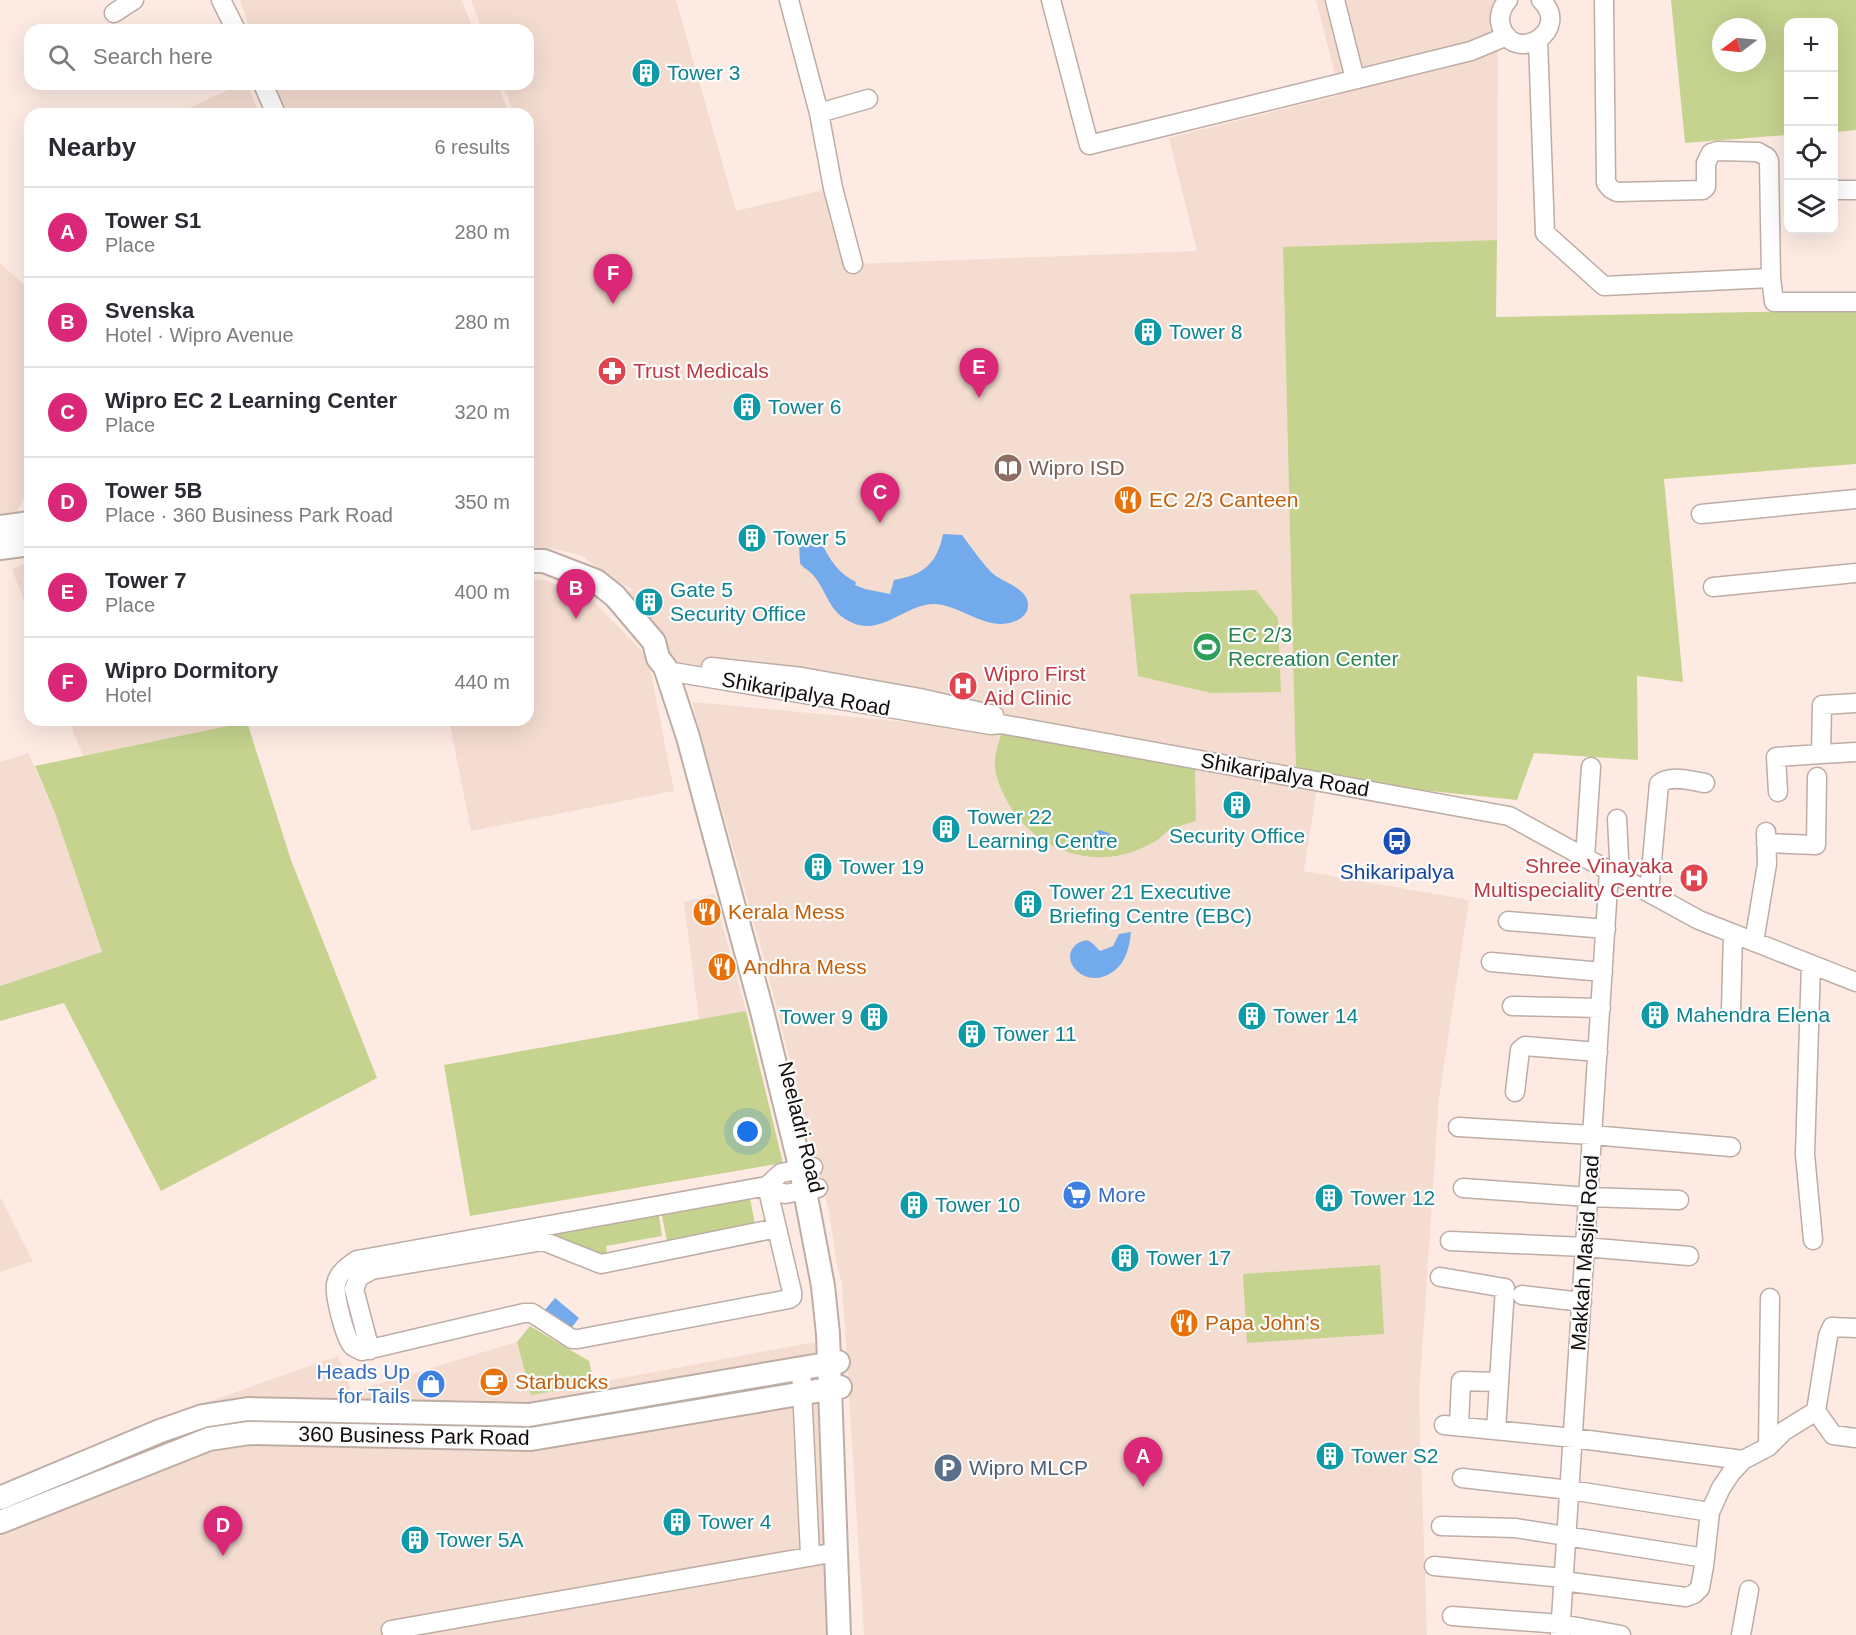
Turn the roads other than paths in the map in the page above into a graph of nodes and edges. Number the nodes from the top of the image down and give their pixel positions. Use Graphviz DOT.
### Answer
graph roads {
  1 [pos="134,0"];
  2 [pos="221,0"];
  3 [pos="789,0"];
  4 [pos="1051,0"];
  5 [pos="1335,0"];
  6 [pos="1508,0"];
  7 [pos="1542,0"];
  8 [pos="1604,0"];
  9 [pos="114,13"];
  10 [pos="233,24"];
  11 [pos="1507,36"];
  12 [pos="1538,41"];
  13 [pos="1355,79"];
  14 [pos="266,90"];
  15 [pos="868,99"];
  16 [pos="273,108"];
  17 [pos="819,113"];
  18 [pos="1838,190"];
  19 [pos="1856,190"];
  20 [pos="853,264"];
  21 [pos="1771,278"];
  22 [pos="1856,302"];
  23 [pos="1856,498"];
  24 [pos="1701,514"];
  25 [pos="24,525"];
  26 [pos="0,527"];
  27 [pos="24,545"];
  28 [pos="0,548"];
  29 [pos="534,561"];
  30 [pos="1856,573"];
  31 [pos="1713,586"];
  32 [pos="670,668"];
  33 [pos="1856,703"];
  34 [pos="1856,752"];
  35 [pos="1821,754"];
  36 [pos="1591,767"];
  37 [pos="1816,777"];
  38 [pos="1705,783"];
  39 [pos="1778,792"];
  40 [pos="1617,819"];
  41 [pos="1585,858"];
  42 [pos="1615,874"];
  43 [pos="1649,893"];
  44 [pos="1508,921"];
  45 [pos="1606,929"];
  46 [pos="1733,934"];
  47 [pos="1754,942"];
  48 [pos="1491,962"];
  49 [pos="1811,964"];
  50 [pos="1603,972"];
  51 [pos="1855,978"];
  52 [pos="1512,1006"];
  53 [pos="1600,1008"];
  54 [pos="1731,1010"];
  55 [pos="1598,1052"];
  56 [pos="1515,1092"];
  57 [pos="1458,1127"];
  58 [pos="1592,1135"];
  59 [pos="1731,1147"];
  60 [pos="809,1179"];
  61 [pos="767,1186"];
  62 [pos="1463,1188"];
  63 [pos="1588,1197"];
  64 [pos="1679,1200"];
  65 [pos="777,1228"];
  66 [pos="1450,1240"];
  67 [pos="1813,1240"];
  68 [pos="1585,1247"];
  69 [pos="1689,1256"];
  70 [pos="1440,1277"];
  71 [pos="1522,1295"];
  72 [pos="1770,1298"];
  73 [pos="1582,1302"];
  74 [pos="1856,1328"];
  75 [pos="370,1350"];
  76 [pos="834,1363"];
  77 [pos="801,1368"];
  78 [pos="1499,1382"];
  79 [pos="835,1388"];
  80 [pos="802,1393"];
  81 [pos="1816,1411"];
  82 [pos="1496,1430"];
  83 [pos="1573,1438"];
  84 [pos="1856,1438"];
  85 [pos="1768,1447"];
  86 [pos="1743,1460"];
  87 [pos="1462,1478"];
  88 [pos="1570,1490"];
  89 [pos="0,1498"];
  90 [pos="1710,1512"];
  91 [pos="0,1522"];
  92 [pos="1441,1526"];
  93 [pos="1566,1536"];
  94 [pos="837,1552"];
  95 [pos="810,1555"];
  96 [pos="1705,1558"];
  97 [pos="1434,1566"];
  98 [pos="1563,1579"];
  99 [pos="1749,1590"];
  100 [pos="1452,1617"];
  101 [pos="391,1630"];
  102 [pos="1560,1630"];
  103 [pos="839,1635"];
  104 [pos="852,1635"];
  105 [pos="1621,1635"];
  106 [pos="1741,1635"];
  1 -- 9 [label="street"];
  2 -- 10 [label="street"];
  3 -- 17 [label="street"];
  4 -- 13 [label="street"];
  5 -- 13 [label="street"];
  6 -- 11 [label="street"];
  7 -- 12 [label="street"];
  8 -- 21 [label="street"];
  11 -- 12 [label="street"];
  11 -- 13 [label="street"];
  12 -- 21 [label="street"];
  14 -- 16 [label="street"];
  15 -- 17 [label="street"];
  17 -- 20 [label="street"];
  18 -- 19 [label="street"];
  21 -- 22 [label="street"];
  23 -- 24 [label="street"];
  25 -- 26 [label="main road"];
  27 -- 28 [label="main road"];
  29 -- 32 [label="main road, Neeladri Road"];
  30 -- 31 [label="street"];
  32 -- 41 [label="street, Shikaripalya Road"];
  32 -- 60 [label="main road, Neeladri Road"];
  33 -- 35 [label="street"];
  34 -- 35 [label="street"];
  35 -- 39 [label="street"];
  36 -- 41 [label="street"];
  37 -- 47 [label="street"];
  38 -- 43 [label="street"];
  40 -- 42 [label="street, Makkah Masjid Road"];
  41 -- 42 [label="street, Shikaripalya Road"];
  42 -- 43 [label="street, Shikaripalya Road"];
  42 -- 45 [label="street, Makkah Masjid Road"];
  43 -- 46 [label="street, Shikaripalya Road"];
  44 -- 45 [label="street"];
  45 -- 50 [label="street, Makkah Masjid Road"];
  46 -- 47 [label="street, Shikaripalya Road"];
  46 -- 54 [label="street"];
  47 -- 49 [label="street, Shikaripalya Road"];
  48 -- 50 [label="street"];
  49 -- 51 [label="street, Shikaripalya Road"];
  49 -- 67 [label="street"];
  50 -- 53 [label="street, Makkah Masjid Road"];
  52 -- 53 [label="street"];
  53 -- 55 [label="street, Makkah Masjid Road"];
  55 -- 56 [label="street"];
  55 -- 58 [label="street, Makkah Masjid Road"];
  57 -- 58 [label="street"];
  58 -- 59 [label="street"];
  58 -- 63 [label="street, Makkah Masjid Road"];
  60 -- 61 [label="street"];
  60 -- 76 [label="main road, Neeladri Road"];
  61 -- 65 [label="street"];
  61 -- 75 [label="street"];
  62 -- 63 [label="street"];
  63 -- 64 [label="street"];
  63 -- 68 [label="street, Makkah Masjid Road"];
  65 -- 75 [label="street"];
  65 -- 75 [label="street"];
  66 -- 68 [label="street"];
  68 -- 69 [label="street"];
  68 -- 73 [label="street, Makkah Masjid Road"];
  70 -- 78 [label="street"];
  71 -- 73 [label="street"];
  72 -- 85 [label="street"];
  73 -- 83 [label="street, Makkah Masjid Road"];
  74 -- 81 [label="street"];
  76 -- 77 [label="main road, 360 Business Park Road"];
  76 -- 79 [label="main road, Neeladri Road"];
  77 -- 80 [label="street"];
  77 -- 89 [label="main road, 360 Business Park Road"];
  78 -- 82 [label="street"];
  78 -- 82 [label="street"];
  79 -- 80 [label="main road, 360 Business Park Road"];
  79 -- 94 [label="main road, Neeladri Road"];
  79 -- 104 [label="main road, Neeladri Road"];
  80 -- 91 [label="main road, 360 Business Park Road"];
  80 -- 95 [label="street"];
  81 -- 84 [label="street"];
  81 -- 85 [label="street"];
  82 -- 83 [label="street"];
  83 -- 86 [label="street"];
  83 -- 88 [label="street, Makkah Masjid Road"];
  85 -- 86 [label="street"];
  86 -- 90 [label="street"];
  87 -- 88 [label="street"];
  88 -- 90 [label="street"];
  88 -- 93 [label="street, Makkah Masjid Road"];
  90 -- 96 [label="street"];
  92 -- 93 [label="street"];
  93 -- 96 [label="street"];
  93 -- 98 [label="street, Makkah Masjid Road"];
  94 -- 95 [label="street"];
  94 -- 103 [label="main road, Neeladri Road"];
  95 -- 101 [label="street"];
  96 -- 98 [label="street"];
  97 -- 98 [label="street"];
  98 -- 102 [label="street, Makkah Masjid Road"];
  99 -- 106 [label="street"];
  100 -- 102 [label="street"];
  102 -- 105 [label="street"];
}
